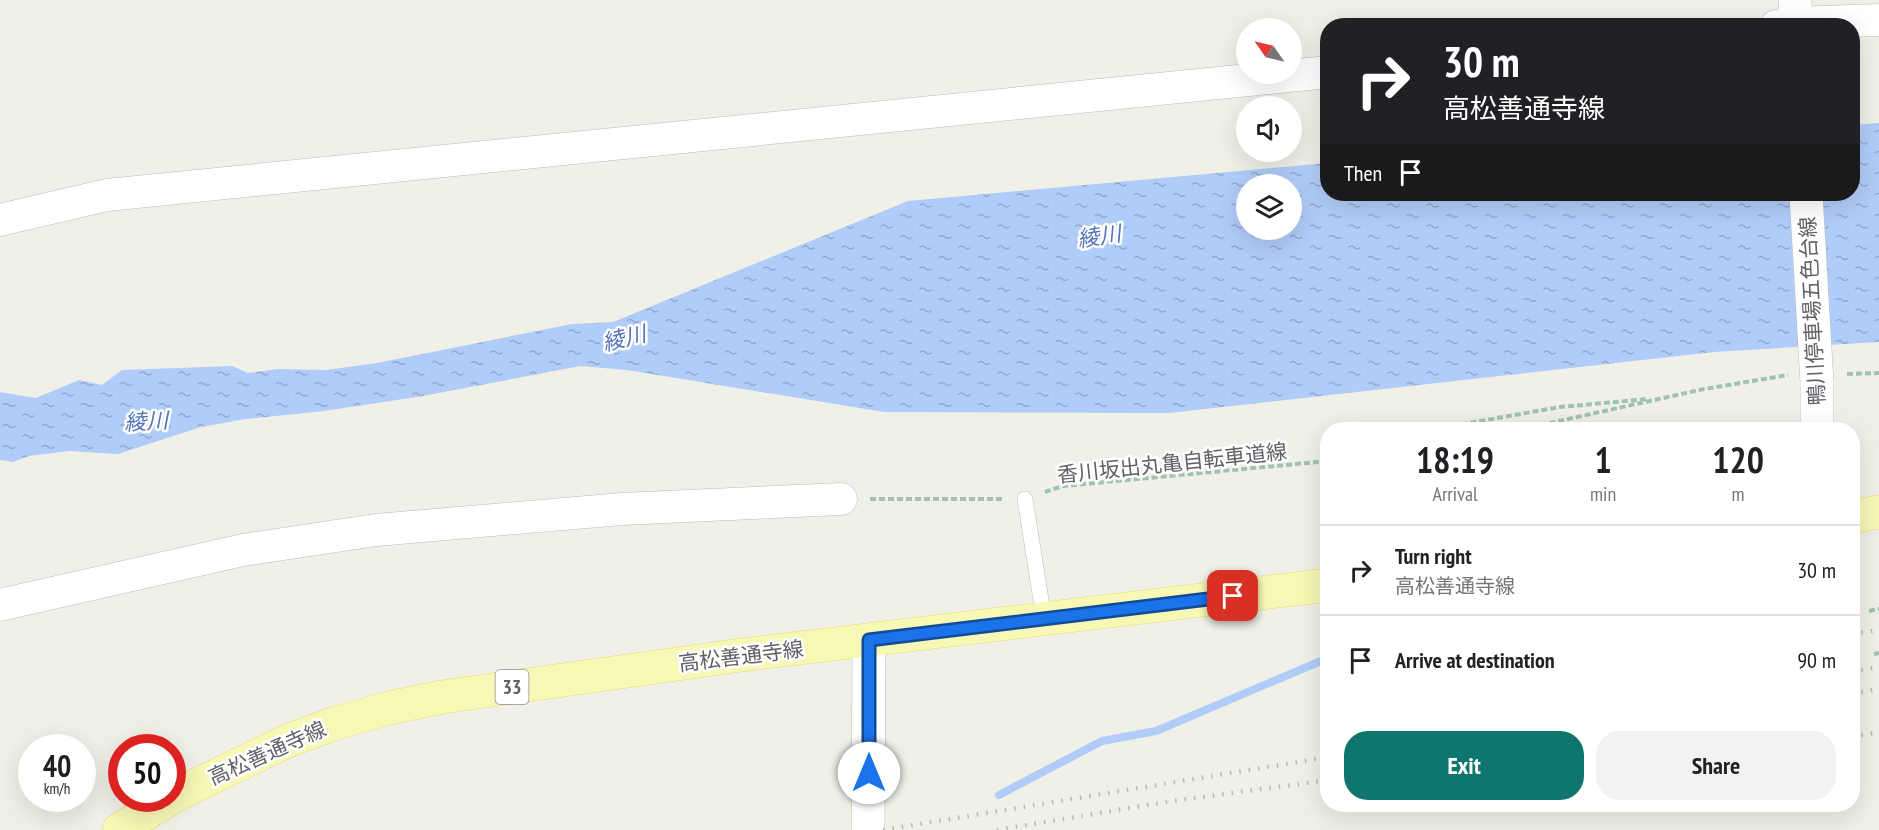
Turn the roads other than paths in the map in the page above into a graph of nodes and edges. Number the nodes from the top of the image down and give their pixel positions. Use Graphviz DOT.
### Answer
graph roads {
  1 [pos="1860,20"];
  2 [pos="1879,20"];
  3 [pos="1320,73"];
  4 [pos="1806,201"];
  5 [pos="0,220"];
  6 [pos="1817,422"];
  7 [pos="841,499"];
  8 [pos="1025,499"];
  9 [pos="1879,512"];
  10 [pos="1860,516"];
  11 [pos="1320,586"];
  12 [pos="0,605"];
  13 [pos="1044,619"];
  14 [pos="869,640"];
  15 [pos="186,791"];
  16 [pos="149,812"];
  17 [pos="119,830"];
  18 [pos="868,830"];
  1 -- 2 [label="street"];
  3 -- 5 [label="street"];
  4 -- 6 [label="main road, 鴨川停車場五色台線, bridge"];
  7 -- 12 [label="street"];
  8 -- 13 [label="lane"];
  9 -- 10 [label="main road"];
  11 -- 13 [label="main road, 高松善通寺線 / 33"];
  13 -- 14 [label="main road, 高松善通寺線 / 33"];
  14 -- 15 [label="main road, 高松善通寺線 / 33"];
  14 -- 18 [label="main road"];
  16 -- 17 [label="main road, 高松善通寺線 / 33"];
}
